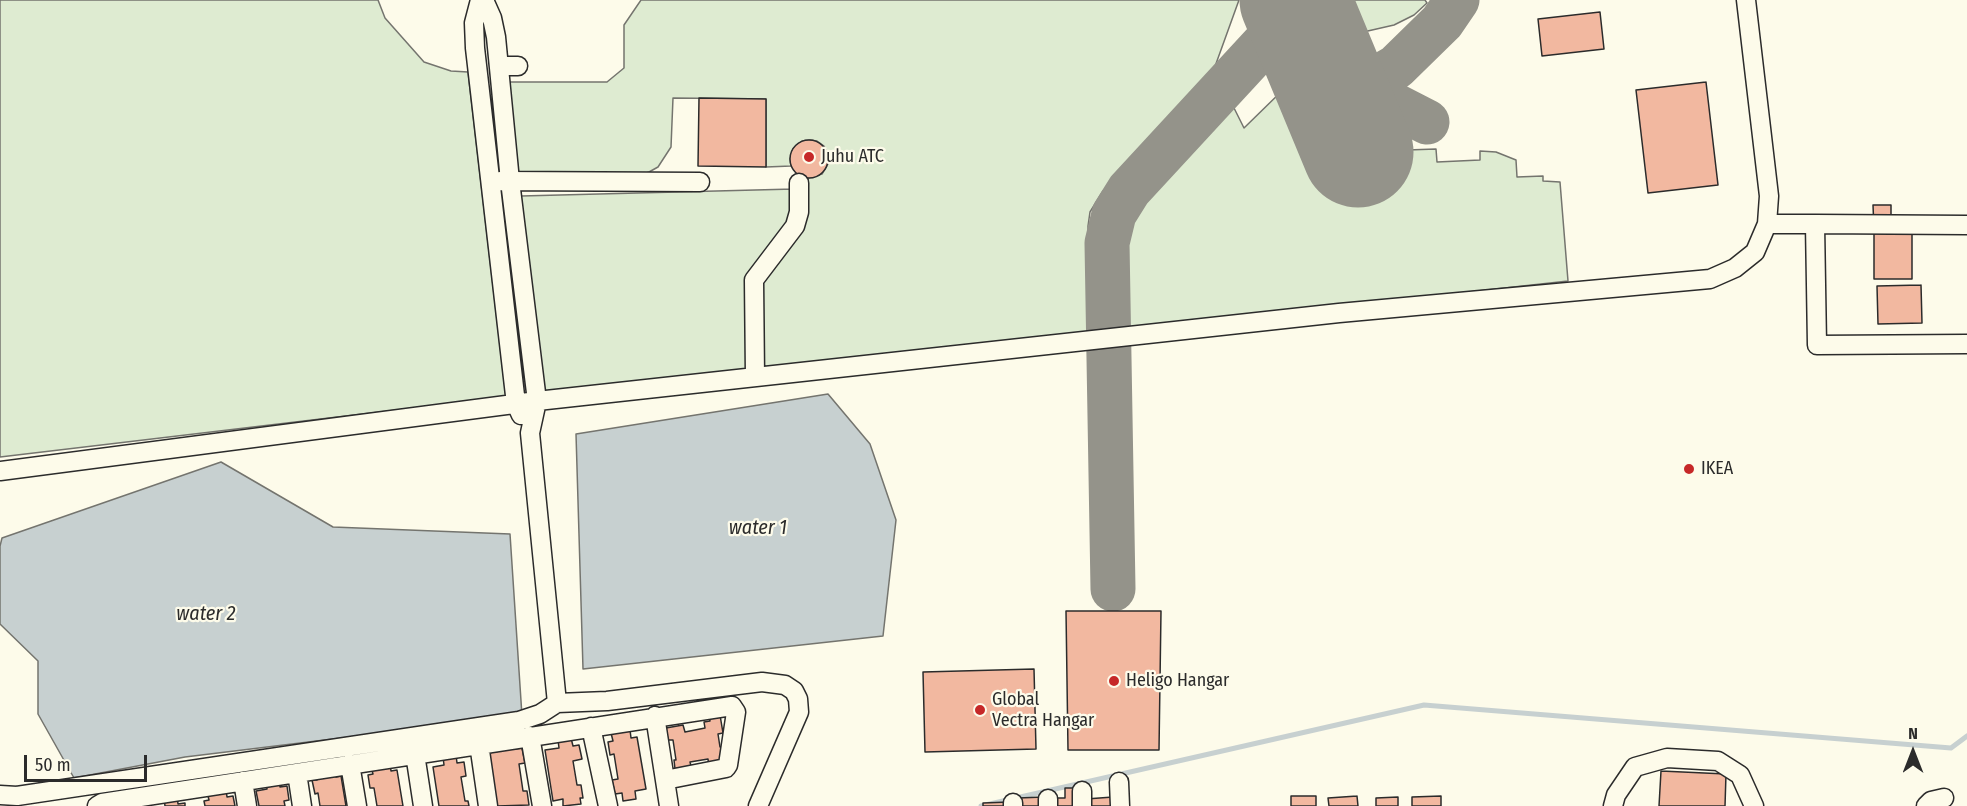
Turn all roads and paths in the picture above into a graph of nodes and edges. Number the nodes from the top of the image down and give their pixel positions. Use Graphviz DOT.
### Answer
graph roads {
  1 [pos="482,0"];
  2 [pos="1746,0"];
  3 [pos="499,66"];
  4 [pos="518,66"];
  5 [pos="489,182"];
  6 [pos="510,182"];
  7 [pos="700,182"];
  8 [pos="799,183"];
  9 [pos="1767,224"];
  10 [pos="1815,224"];
  11 [pos="1967,225"];
  12 [pos="1967,344"];
  13 [pos="755,377"];
  14 [pos="537,401"];
  15 [pos="516,404"];
  16 [pos="530,433"];
  17 [pos="0,471"];
  18 [pos="557,703"];
  19 [pos="655,716"];
  20 [pos="591,726"];
  21 [pos="530,736"];
  22 [pos="479,744"];
  23 [pos="415,754"];
  24 [pos="350,764"];
  25 [pos="297,772"];
  26 [pos="665,780"];
  27 [pos="243,781"];
  28 [pos="1119,782"];
  29 [pos="0,795"];
  30 [pos="193,797"];
  31 [pos="1944,798"];
  32 [pos="144,801"];
  33 [pos="98,806"];
  34 [pos="247,806"];
  35 [pos="302,806"];
  36 [pos="357,806"];
  37 [pos="423,806"];
  38 [pos="488,806"];
  39 [pos="542,806"];
  40 [pos="608,806"];
  41 [pos="669,806"];
  42 [pos="758,806"];
  43 [pos="1120,806"];
  44 [pos="1613,806"];
  45 [pos="1754,806"];
  46 [pos="1926,806"];
  1 -- 3 [label="street"];
  1 -- 5 [label="street"];
  2 -- 9 [label="street"];
  3 -- 4 [label="street"];
  3 -- 6 [label="street"];
  5 -- 6 [label="street"];
  5 -- 15 [label="street"];
  6 -- 7 [label="street"];
  6 -- 14 [label="street"];
  8 -- 13 [label="street"];
  9 -- 10 [label="street"];
  9 -- 13 [label="street"];
  10 -- 11 [label="street"];
  10 -- 12 [label="street"];
  13 -- 14 [label="street"];
  14 -- 15 [label="street"];
  14 -- 16 [label="street"];
  15 -- 16 [label="street"];
  15 -- 17 [label="street"];
  16 -- 18 [label="street"];
  18 -- 29 [label="street"];
  18 -- 42 [label="street"];
  19 -- 20 [label="street"];
  19 -- 26 [label="street"];
  19 -- 26 [label="street"];
  20 -- 21 [label="street"];
  20 -- 40 [label="street"];
  21 -- 22 [label="street"];
  21 -- 39 [label="street"];
  22 -- 23 [label="street"];
  22 -- 38 [label="street"];
  23 -- 24 [label="street"];
  23 -- 37 [label="street"];
  24 -- 25 [label="street"];
  24 -- 36 [label="street"];
  25 -- 27 [label="street"];
  25 -- 35 [label="street"];
  26 -- 41 [label="street"];
  27 -- 30 [label="street"];
  27 -- 34 [label="street"];
  28 -- 43 [label="street"];
  30 -- 32 [label="street"];
  31 -- 46 [label="street"];
  32 -- 33 [label="street"];
  44 -- 45 [label="street"];
}
